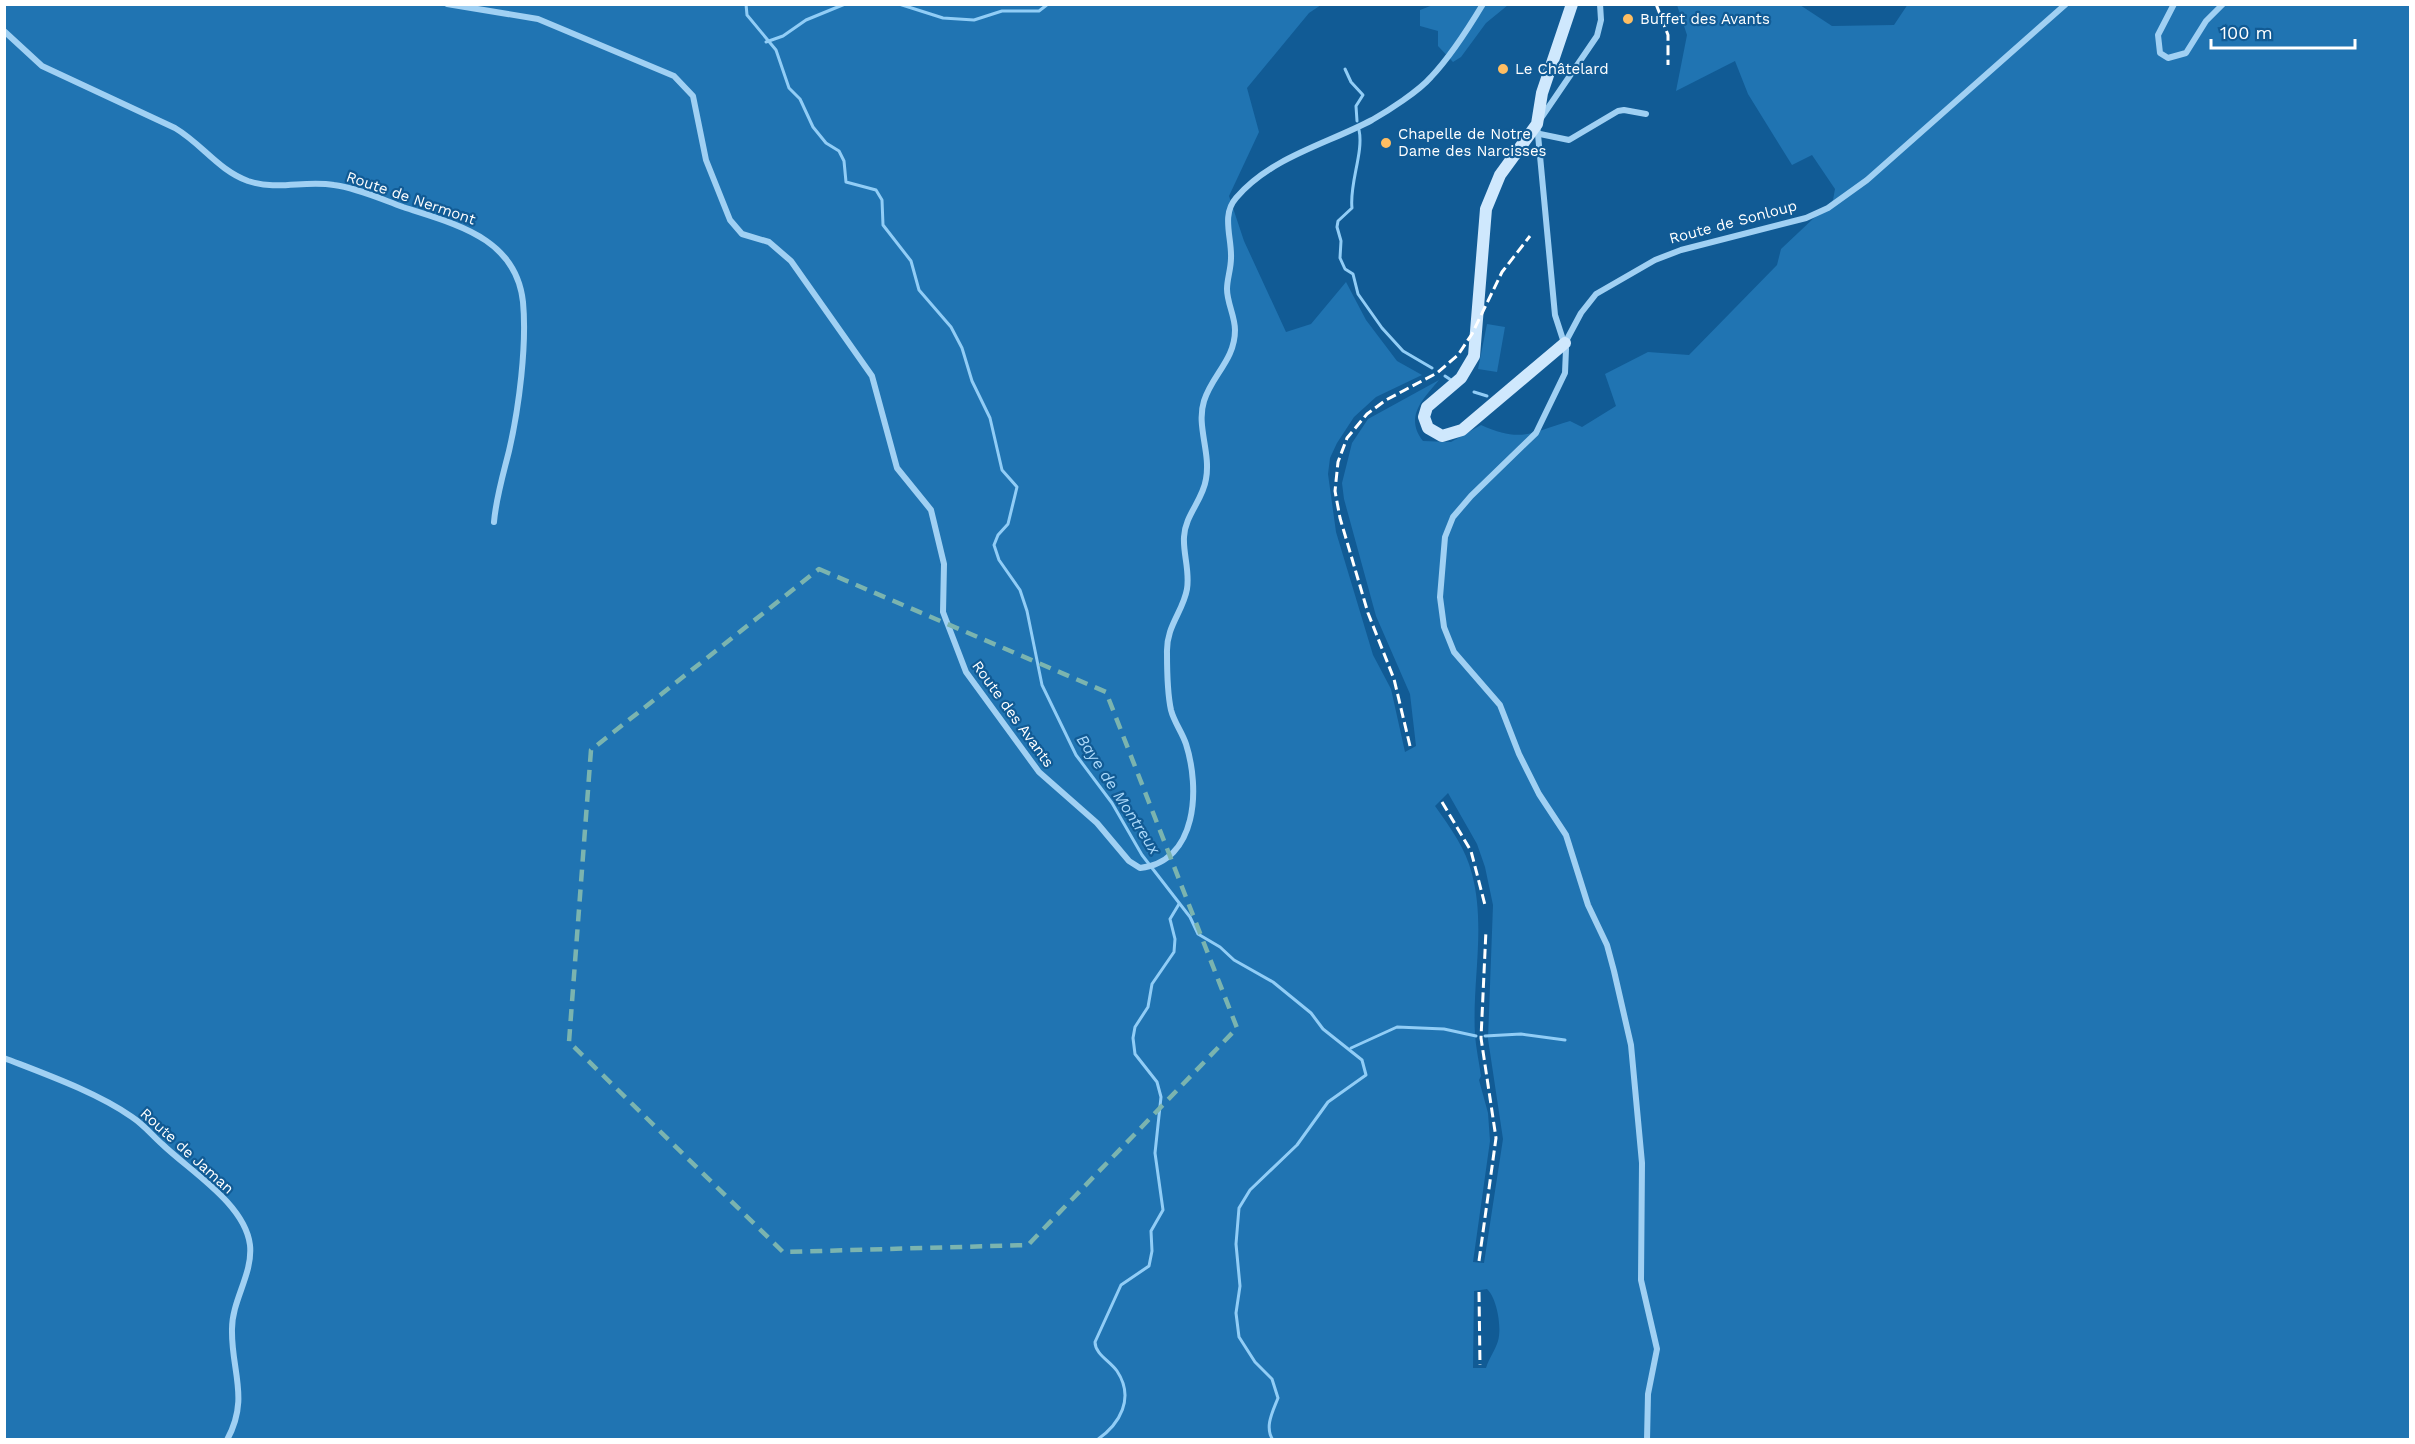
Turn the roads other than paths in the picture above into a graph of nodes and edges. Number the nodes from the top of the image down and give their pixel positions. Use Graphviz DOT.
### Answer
graph roads {
  1 [pos="447,4"];
  2 [pos="1483,4"];
  3 [pos="1572,4"];
  4 [pos="1600,4"];
  5 [pos="2066,4"];
  6 [pos="2174,4"];
  7 [pos="2223,4"];
  8 [pos="4,31"];
  9 [pos="1646,114"];
  10 [pos="1538,129"];
  11 [pos="1565,343"];
  12 [pos="494,522"];
  13 [pos="4,1058"];
  14 [pos="227,1440"];
  15 [pos="1647,1440"];
  1 -- 2 [label="street, Route des Avants"];
  3 -- 10 [label="street"];
  4 -- 10 [label="street"];
  5 -- 11 [label="street, Route de Sonloup"];
  6 -- 7 [label="street"];
  8 -- 12 [label="street, Route de Nermont"];
  9 -- 10 [label="street"];
  10 -- 11 [label="street"];
  10 -- 11 [label="street, Route de Sonloup"];
  11 -- 15 [label="street"];
  13 -- 14 [label="street, Route de Jaman"];
}
